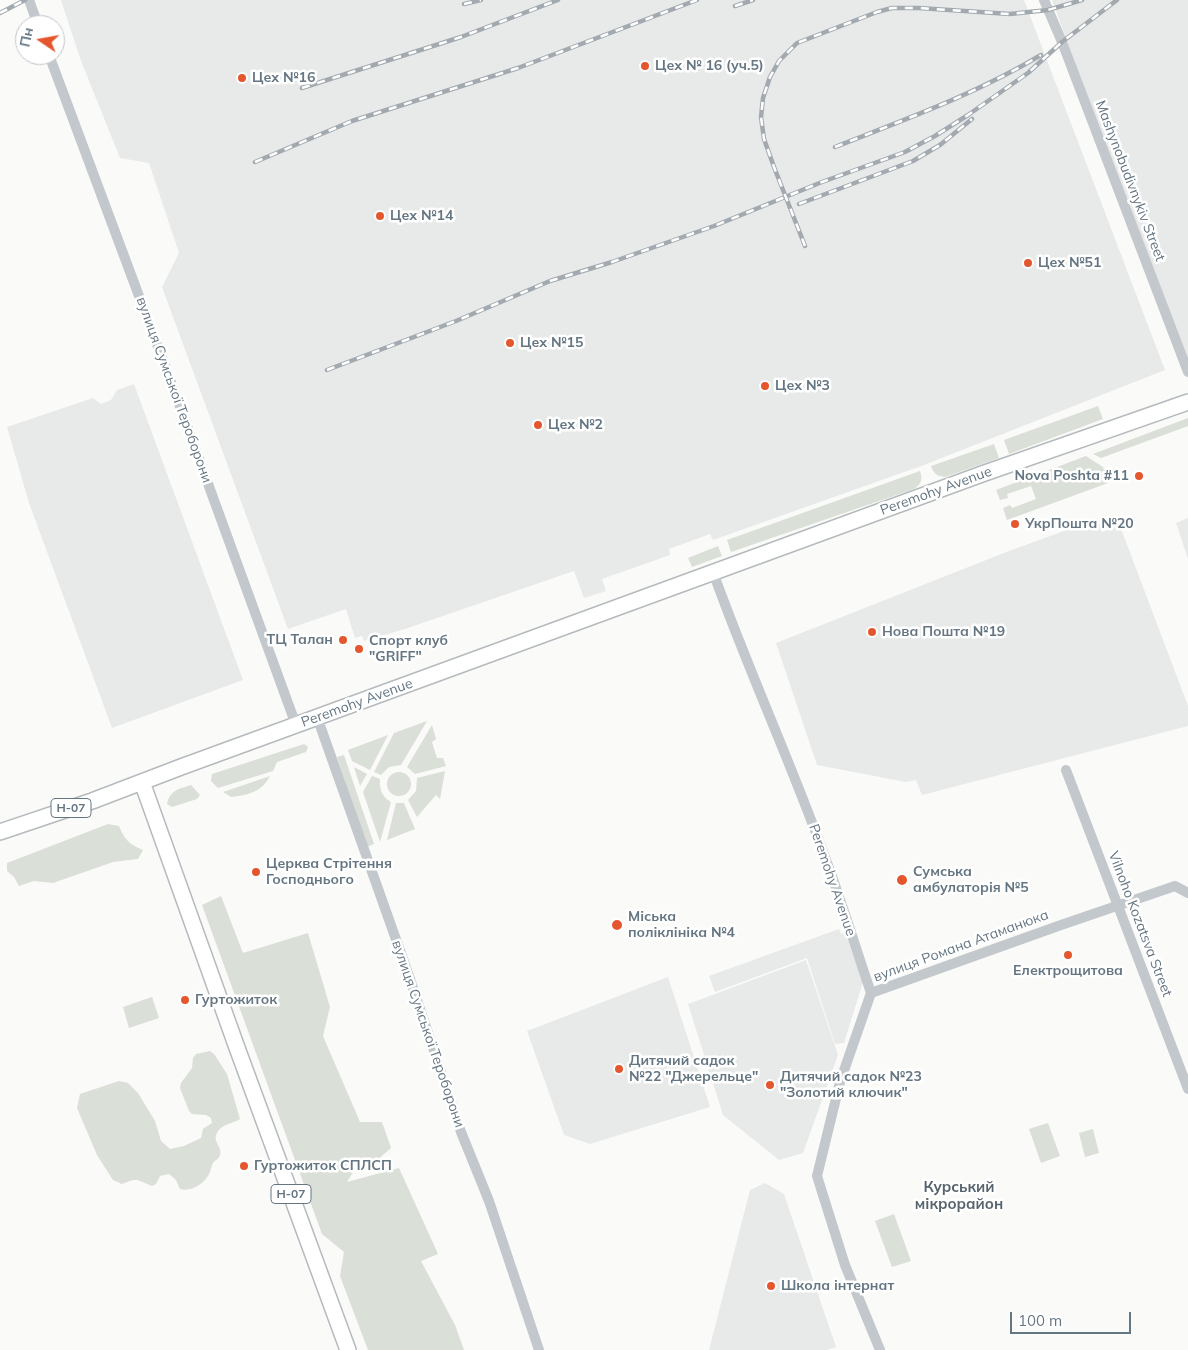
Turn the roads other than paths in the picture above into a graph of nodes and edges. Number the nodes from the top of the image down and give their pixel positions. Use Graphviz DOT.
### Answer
graph roads {
  1 [pos="29,0"];
  2 [pos="1044,0"];
  3 [pos="34,15"];
  4 [pos="53,65"];
  5 [pos="1188,372"];
  6 [pos="1188,402"];
  7 [pos="713,572"];
  8 [pos="317,717"];
  9 [pos="296,725"];
  10 [pos="1066,770"];
  11 [pos="142,782"];
  12 [pos="0,832"];
  13 [pos="1188,881"];
  14 [pos="1175,886"];
  15 [pos="1188,893"];
  16 [pos="1119,906"];
  17 [pos="871,993"];
  18 [pos="1188,1089"];
  19 [pos="348,1350"];
  20 [pos="539,1350"];
  21 [pos="880,1350"];
  1 -- 3 [label="street"];
  2 -- 5 [label="street, Mashynobudivnykiv Street"];
  4 -- 9 [label="street, вулиця Сумської Тероборони"];
  6 -- 7 [label="main road, Peremohy Avenue"];
  7 -- 8 [label="main road, Peremohy Avenue"];
  7 -- 17 [label="street, Peremohy Avenue"];
  8 -- 9 [label="main road, Peremohy Avenue"];
  8 -- 20 [label="street, вулиця Сумської Тероборони"];
  9 -- 11 [label="main road, Peremohy Avenue"];
  10 -- 16 [label="street, Vilnoho Kozatsva Street"];
  11 -- 12 [label="main road, Peremohy Avenue / Н-07"];
  11 -- 19 [label="main road, Н-07"];
  13 -- 14 [label="street, вулиця Романа Атаманюка"];
  14 -- 15 [label="street"];
  14 -- 16 [label="street, вулиця Романа Атаманюка"];
  16 -- 17 [label="street, вулиця Романа Атаманюка"];
  16 -- 18 [label="street, Vilnoho Kozatsva Street"];
  17 -- 21 [label="street, вулиця Романа Атаманюка"];
}
